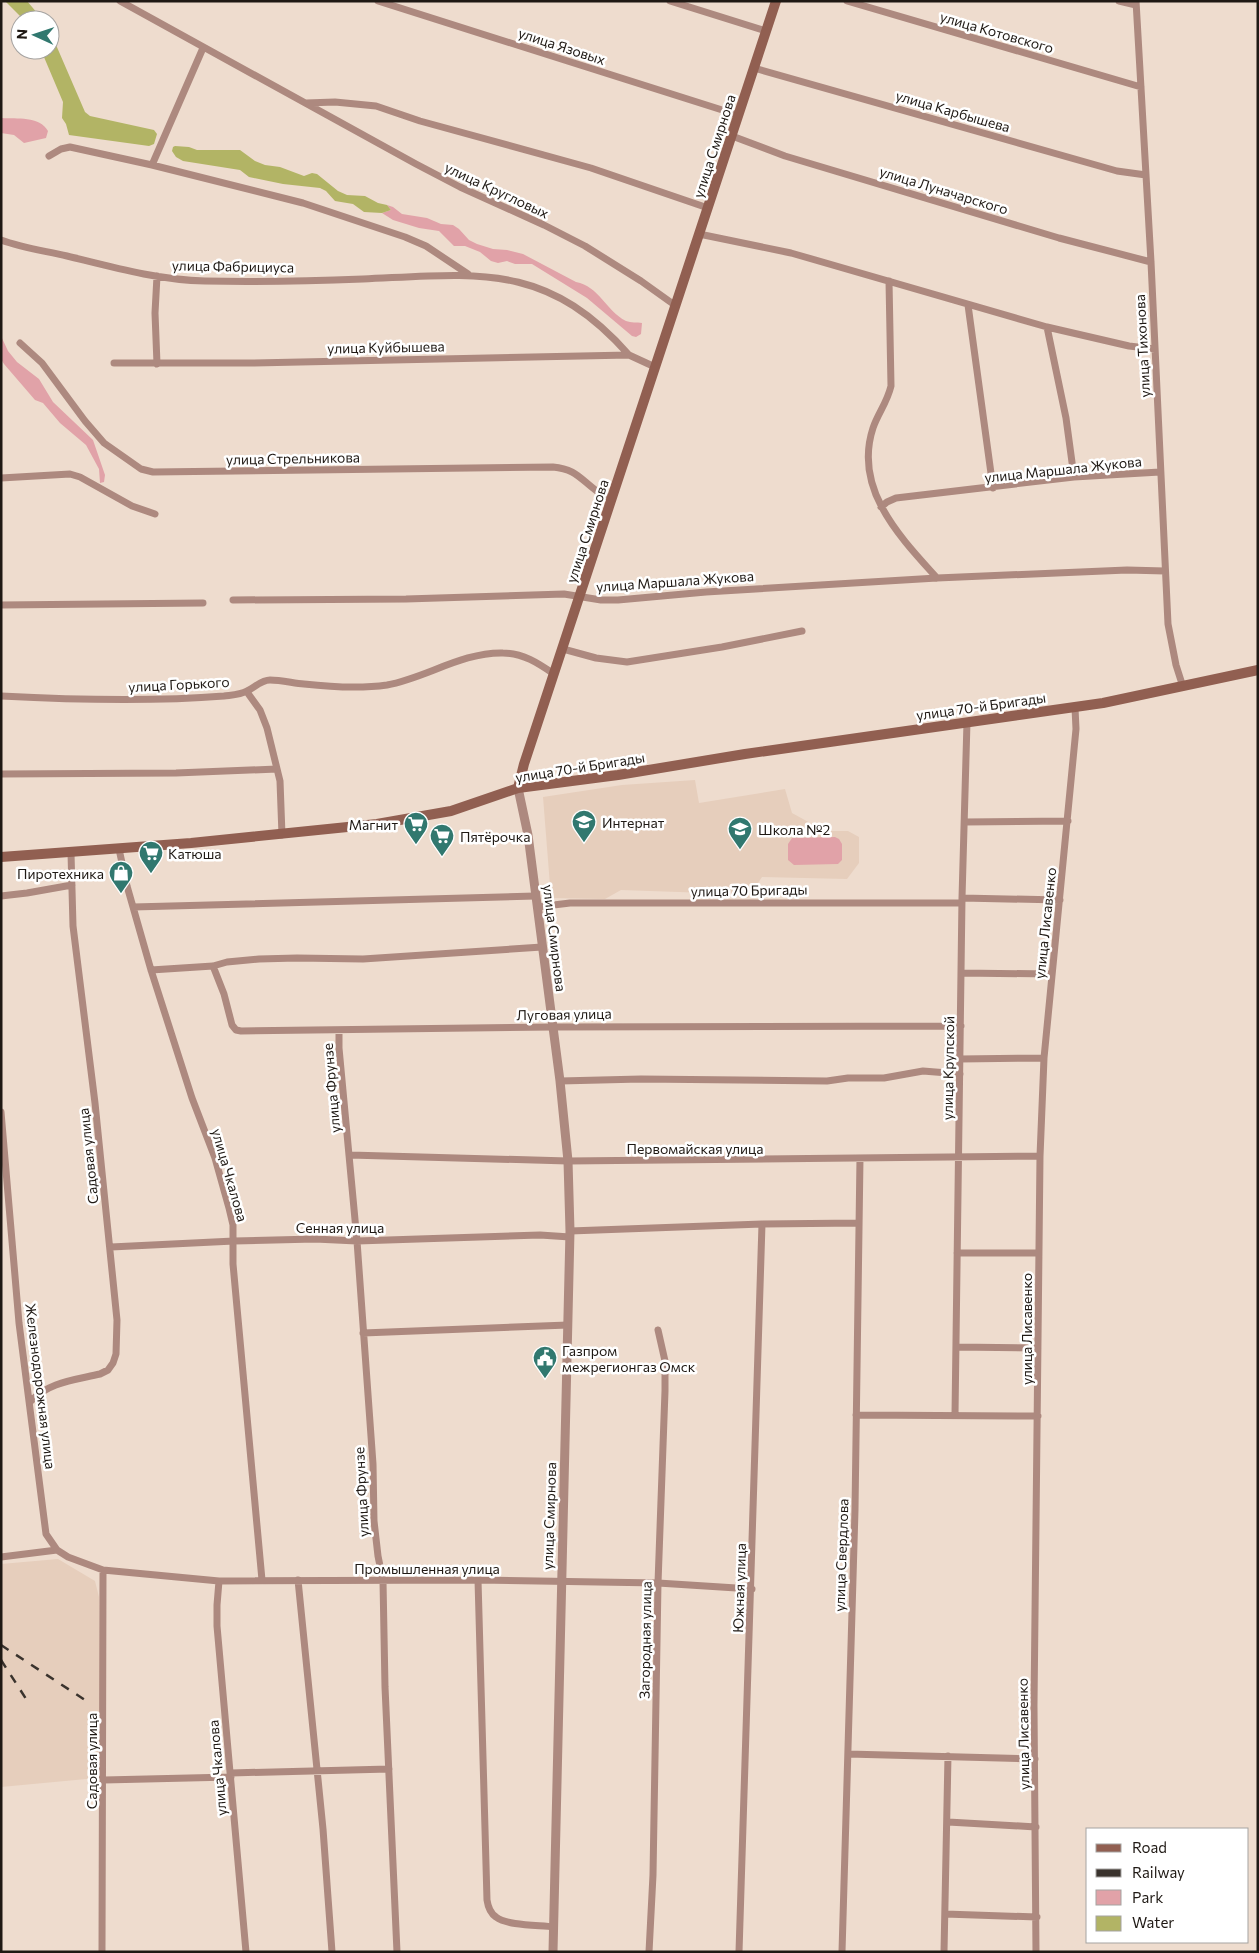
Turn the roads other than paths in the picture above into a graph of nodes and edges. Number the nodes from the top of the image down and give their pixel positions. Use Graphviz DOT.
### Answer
graph roads {
  1 [pos="120,1"];
  2 [pos="378,1"];
  3 [pos="670,1"];
  4 [pos="776,1"];
  5 [pos="847,1"];
  6 [pos="1119,1"];
  7 [pos="1136,3"];
  8 [pos="766,31"];
  9 [pos="203,48"];
  10 [pos="754,68"];
  11 [pos="1141,87"];
  12 [pos="304,103"];
  13 [pos="738,115"];
  14 [pos="732,136"];
  15 [pos="49,156"];
  16 [pos="152,165"];
  17 [pos="1146,175"];
  18 [pos="708,208"];
  19 [pos="699,234"];
  20 [pos="1,240"];
  21 [pos="1151,262"];
  22 [pos="469,274"];
  23 [pos="157,276"];
  24 [pos="889,281"];
  25 [pos="968,305"];
  26 [pos="676,306"];
  27 [pos="1047,327"];
  28 [pos="20,342"];
  29 [pos="1155,349"];
  30 [pos="629,355"];
  31 [pos="114,363"];
  32 [pos="157,364"];
  33 [pos="655,367"];
  34 [pos="1160,472"];
  35 [pos="1074,477"];
  36 [pos="1,478"];
  37 [pos="993,488"];
  38 [pos="612,499"];
  39 [pos="881,507"];
  40 [pos="155,514"];
  41 [pos="1165,571"];
  42 [pos="937,578"];
  43 [pos="580,596"];
  44 [pos="234,600"];
  45 [pos="203,603"];
  46 [pos="1,605"];
  47 [pos="802,632"];
  48 [pos="563,649"];
  49 [pos="1258,670"];
  50 [pos="554,674"];
  51 [pos="1183,687"];
  52 [pos="246,692"];
  53 [pos="1,696"];
  54 [pos="1075,708"];
  55 [pos="967,722"];
  56 [pos="278,769"];
  57 [pos="1,774"];
  58 [pos="518,788"];
  59 [pos="1068,821"];
  60 [pos="965,822"];
  61 [pos="282,835"];
  62 [pos="119,849"];
  63 [pos="71,853"];
  64 [pos="1,857"];
  65 [pos="72,885"];
  66 [pos="1,896"];
  67 [pos="536,896"];
  68 [pos="962,900"];
  69 [pos="1060,900"];
  70 [pos="133,907"];
  71 [pos="537,907"];
  72 [pos="542,947"];
  73 [pos="213,966"];
  74 [pos="151,970"];
  75 [pos="961,973"];
  76 [pos="1051,974"];
  77 [pos="553,1026"];
  78 [pos="960,1026"];
  79 [pos="339,1031"];
  80 [pos="1044,1058"];
  81 [pos="960,1059"];
  82 [pos="960,1074"];
  83 [pos="560,1081"];
  84 [pos="1,1112"];
  85 [pos="350,1155"];
  86 [pos="1040,1156"];
  87 [pos="959,1157"];
  88 [pos="860,1158"];
  89 [pos="568,1161"];
  90 [pos="762,1224"];
  91 [pos="859,1224"];
  92 [pos="570,1234"];
  93 [pos="234,1241"];
  94 [pos="357,1241"];
  95 [pos="111,1247"];
  96 [pos="958,1253"];
  97 [pos="1038,1253"];
  98 [pos="568,1325"];
  99 [pos="658,1330"];
  100 [pos="364,1333"];
  101 [pos="956,1347"];
  102 [pos="1038,1348"];
  103 [pos="30,1402"];
  104 [pos="856,1415"];
  105 [pos="955,1415"];
  106 [pos="1038,1416"];
  107 [pos="57,1550"];
  108 [pos="1,1557"];
  109 [pos="103,1570"];
  110 [pos="262,1580"];
  111 [pos="298,1580"];
  112 [pos="478,1580"];
  113 [pos="218,1581"];
  114 [pos="383,1581"];
  115 [pos="561,1582"];
  116 [pos="658,1583"];
  117 [pos="752,1589"];
  118 [pos="848,1754"];
  119 [pos="948,1756"];
  120 [pos="1035,1758"];
  121 [pos="389,1769"];
  122 [pos="316,1772"];
  123 [pos="231,1775"];
  124 [pos="104,1780"];
  125 [pos="948,1822"];
  126 [pos="1036,1827"];
  127 [pos="945,1914"];
  128 [pos="1037,1917"];
  129 [pos="554,1927"];
  130 [pos="102,1952"];
  131 [pos="246,1952"];
  132 [pos="332,1952"];
  133 [pos="397,1952"];
  134 [pos="553,1952"];
  135 [pos="649,1952"];
  136 [pos="740,1952"];
  137 [pos="842,1952"];
  138 [pos="944,1952"];
  139 [pos="1036,1952"];
  1 -- 9 [label="street, улица Кругловых"];
  2 -- 13 [label="street, улица Язовых"];
  3 -- 8 [label="street"];
  4 -- 8 [label="main road, улица Смирнова"];
  5 -- 11 [label="street, улица Котовского"];
  6 -- 7 [label="street"];
  7 -- 11 [label="street, улица Тихонова"];
  8 -- 10 [label="main road, улица Смирнова"];
  9 -- 12 [label="street, улица Кругловых"];
  9 -- 16 [label="street"];
  10 -- 13 [label="main road, улица Смирнова"];
  10 -- 17 [label="street, улица Карбышева"];
  11 -- 17 [label="street, улица Тихонова"];
  12 -- 18 [label="street"];
  12 -- 26 [label="street, улица Кругловых"];
  13 -- 14 [label="main road, улица Смирнова"];
  14 -- 18 [label="main road, улица Смирнова"];
  14 -- 21 [label="street, улица Луначарского"];
  15 -- 16 [label="street, улица Фабрициуса"];
  16 -- 22 [label="street, улица Фабрициуса"];
  17 -- 21 [label="street, улица Тихонова"];
  18 -- 19 [label="main road, улица Смирнова"];
  19 -- 24 [label="street"];
  19 -- 26 [label="main road, улица Смирнова"];
  20 -- 23 [label="street, улица Фабрициуса"];
  21 -- 29 [label="street, улица Тихонова"];
  22 -- 23 [label="street, улица Фабрициуса"];
  22 -- 30 [label="street, улица Фабрициуса"];
  23 -- 32 [label="street"];
  24 -- 25 [label="street"];
  24 -- 39 [label="street"];
  25 -- 27 [label="street"];
  25 -- 37 [label="street"];
  26 -- 33 [label="main road, улица Смирнова"];
  27 -- 29 [label="street"];
  27 -- 35 [label="street"];
  28 -- 38 [label="street, улица Стрельникова"];
  29 -- 34 [label="street, улица Тихонова"];
  30 -- 32 [label="street, улица Куйбышева"];
  30 -- 33 [label="street, улица Куйбышева"];
  31 -- 32 [label="street, улица Куйбышева"];
  33 -- 38 [label="main road, улица Смирнова"];
  34 -- 35 [label="street, улица Маршала Жукова"];
  34 -- 41 [label="street, улица Тихонова"];
  35 -- 37 [label="street, улица Маршала Жукова"];
  36 -- 40 [label="street"];
  37 -- 39 [label="street, улица Маршала Жукова"];
  38 -- 43 [label="main road, улица Смирнова"];
  39 -- 42 [label="street"];
  41 -- 42 [label="street, улица Маршала Жукова"];
  41 -- 51 [label="street, улица Тихонова"];
  42 -- 43 [label="street, улица Маршала Жукова"];
  43 -- 44 [label="street, улица Маршала Жукова"];
  43 -- 48 [label="main road, улица Смирнова"];
  45 -- 46 [label="street"];
  47 -- 48 [label="street"];
  48 -- 50 [label="main road, улица Смирнова"];
  49 -- 51 [label="main road, улица 70-й Бригады"];
  50 -- 52 [label="street, улица Горького"];
  50 -- 58 [label="main road, улица Смирнова"];
  51 -- 54 [label="main road, улица 70-й Бригады"];
  52 -- 53 [label="street, улица Горького"];
  52 -- 56 [label="street"];
  54 -- 55 [label="main road, улица 70-й Бригады"];
  54 -- 59 [label="street, улица Лисавенко"];
  55 -- 58 [label="main road, улица 70-й Бригады"];
  55 -- 60 [label="street, улица Крупской"];
  56 -- 57 [label="street"];
  56 -- 61 [label="street"];
  58 -- 61 [label="main road, улица 70-й Бригады"];
  58 -- 67 [label="street, улица Смирнова"];
  59 -- 60 [label="street"];
  59 -- 69 [label="street, улица Лисавенко"];
  60 -- 68 [label="street, улица Крупской"];
  61 -- 62 [label="main road, улица 70-й Бригады"];
  62 -- 63 [label="main road, улица 70-й Бригады"];
  62 -- 70 [label="street, улица Чкалова"];
  63 -- 64 [label="main road, улица 70-й Бригады"];
  63 -- 65 [label="street, Садовая улица"];
  65 -- 66 [label="street"];
  65 -- 95 [label="street, Садовая улица"];
  67 -- 70 [label="street"];
  67 -- 71 [label="street, улица Смирнова"];
  68 -- 69 [label="street, улица 70 Бригады"];
  68 -- 71 [label="street, улица 70 Бригады"];
  68 -- 75 [label="street, улица Крупской"];
  69 -- 76 [label="street, улица Лисавенко"];
  70 -- 74 [label="street, улица Чкалова"];
  71 -- 72 [label="street, улица Смирнова"];
  72 -- 73 [label="street"];
  72 -- 77 [label="street, улица Смирнова"];
  73 -- 74 [label="street"];
  73 -- 79 [label="street, Луговая улица"];
  74 -- 93 [label="street, улица Чкалова"];
  75 -- 76 [label="street"];
  75 -- 78 [label="street, улица Крупской"];
  76 -- 80 [label="street, улица Лисавенко"];
  77 -- 78 [label="street, Луговая улица"];
  77 -- 79 [label="street, Луговая улица"];
  77 -- 83 [label="street, улица Смирнова"];
  78 -- 81 [label="street, улица Крупской"];
  79 -- 85 [label="street, улица Фрунзе"];
  80 -- 81 [label="street"];
  80 -- 86 [label="street, улица Лисавенко"];
  81 -- 82 [label="street, улица Крупской"];
  82 -- 83 [label="street"];
  82 -- 87 [label="street, улица Крупской"];
  83 -- 89 [label="street, улица Смирнова"];
  84 -- 103 [label="street, Железнодорожная улица"];
  85 -- 89 [label="street, Первомайская улица"];
  85 -- 94 [label="street, улица Фрунзе"];
  86 -- 87 [label="street, Первомайская улица"];
  86 -- 97 [label="street, улица Лисавенко"];
  87 -- 88 [label="street, Первомайская улица"];
  87 -- 96 [label="street, улица Крупской"];
  88 -- 89 [label="street, Первомайская улица"];
  88 -- 91 [label="street, улица Свердлова"];
  89 -- 92 [label="street, улица Смирнова"];
  90 -- 91 [label="street, Сенная улица"];
  90 -- 92 [label="street, Сенная улица"];
  90 -- 117 [label="street, Южная улица"];
  91 -- 104 [label="street, улица Свердлова"];
  92 -- 94 [label="street, Сенная улица"];
  92 -- 98 [label="street, улица Смирнова"];
  93 -- 94 [label="street, Сенная улица"];
  93 -- 95 [label="street, Сенная улица"];
  93 -- 110 [label="street, улица Чкалова"];
  94 -- 100 [label="street, улица Фрунзе"];
  95 -- 103 [label="street, Садовая улица"];
  96 -- 97 [label="street"];
  96 -- 101 [label="street, улица Крупской"];
  97 -- 102 [label="street, улица Лисавенко"];
  98 -- 100 [label="street"];
  98 -- 115 [label="street, улица Смирнова"];
  99 -- 116 [label="street, Загородная улица"];
  100 -- 114 [label="street, улица Фрунзе"];
  101 -- 102 [label="street"];
  101 -- 105 [label="street, улица Крупской"];
  102 -- 106 [label="street, улица Лисавенко"];
  103 -- 107 [label="street, Железнодорожная улица"];
  104 -- 105 [label="street"];
  104 -- 118 [label="street, улица Свердлова"];
  105 -- 106 [label="street"];
  106 -- 120 [label="street, улица Лисавенко"];
  107 -- 108 [label="street"];
  107 -- 109 [label="street"];
  109 -- 113 [label="street, Промышленная улица"];
  109 -- 124 [label="street, Садовая улица"];
  110 -- 111 [label="street, Промышленная улица"];
  110 -- 113 [label="street, Промышленная улица"];
  111 -- 114 [label="street, Промышленная улица"];
  111 -- 122 [label="street"];
  112 -- 114 [label="street, Промышленная улица"];
  112 -- 115 [label="street, Промышленная улица"];
  112 -- 129 [label="street"];
  113 -- 123 [label="street, улица Чкалова"];
  114 -- 121 [label="street, улица Фрунзе"];
  115 -- 116 [label="street, Промышленная улица"];
  115 -- 129 [label="street, улица Смирнова"];
  116 -- 117 [label="street, Промышленная улица"];
  116 -- 135 [label="street, Загородная улица"];
  117 -- 136 [label="street, Южная улица"];
  118 -- 119 [label="street"];
  118 -- 137 [label="street, улица Свердлова"];
  119 -- 120 [label="street"];
  119 -- 125 [label="street"];
  120 -- 126 [label="street, улица Лисавенко"];
  121 -- 122 [label="street"];
  121 -- 133 [label="street, улица Фрунзе"];
  122 -- 123 [label="street"];
  122 -- 132 [label="street"];
  123 -- 124 [label="street"];
  123 -- 131 [label="street, улица Чкалова"];
  124 -- 130 [label="street, Садовая улица"];
  125 -- 126 [label="street"];
  125 -- 127 [label="street"];
  126 -- 128 [label="street, улица Лисавенко"];
  127 -- 128 [label="street"];
  127 -- 138 [label="street"];
  128 -- 139 [label="street, улица Лисавенко"];
  129 -- 134 [label="street, улица Смирнова"];
}
